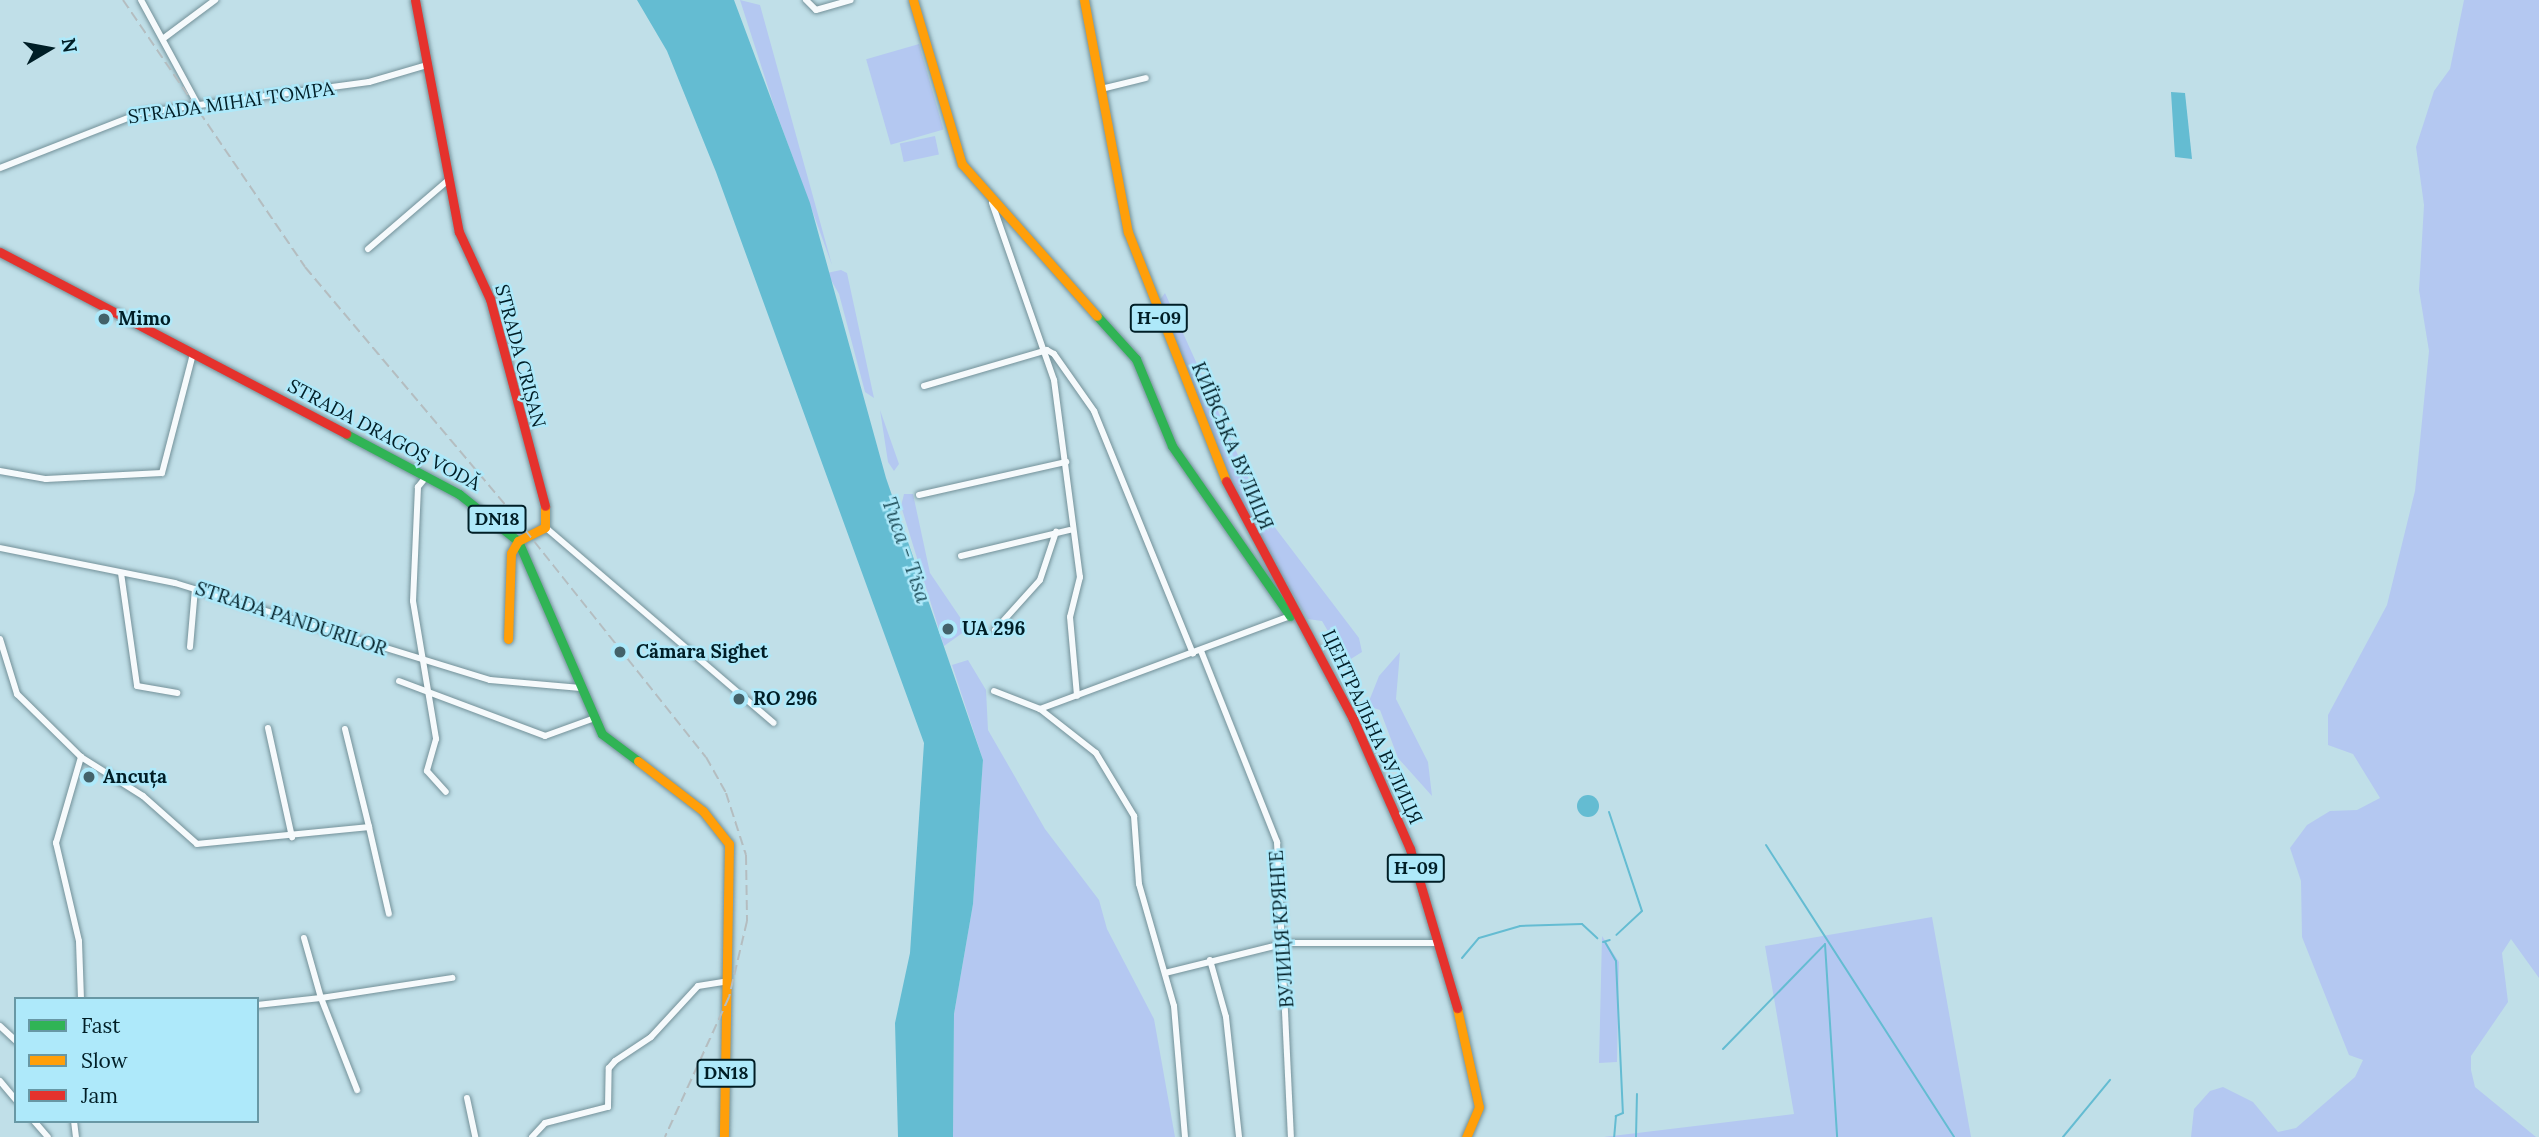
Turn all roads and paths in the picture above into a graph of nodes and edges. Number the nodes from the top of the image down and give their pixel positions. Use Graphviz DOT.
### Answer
graph roads {
  1 [pos="141,0"];
  2 [pos="215,0"];
  3 [pos="415,0"];
  4 [pos="806,0"];
  5 [pos="851,0"];
  6 [pos="913,0"];
  7 [pos="1084,0"];
  8 [pos="164,38"];
  9 [pos="427,65"];
  10 [pos="1146,78"];
  11 [pos="1101,89"];
  12 [pos="198,105"];
  13 [pos="0,168"];
  14 [pos="447,181"];
  15 [pos="992,203"];
  16 [pos="368,249"];
  17 [pos="0,253"];
  18 [pos="1047,350"];
  19 [pos="194,354"];
  20 [pos="924,386"];
  21 [pos="1066,462"];
  22 [pos="0,471"];
  23 [pos="426,477"];
  24 [pos="919,495"];
  25 [pos="545,527"];
  26 [pos="1069,530"];
  27 [pos="1056,532"];
  28 [pos="518,541"];
  29 [pos="0,548"];
  30 [pos="961,556"];
  31 [pos="121,573"];
  32 [pos="195,589"];
  33 [pos="1294,614"];
  34 [pos="995,630"];
  35 [pos="0,639"];
  36 [pos="508,639"];
  37 [pos="190,647"];
  38 [pos="1197,652"];
  39 [pos="420,660"];
  40 [pos="399,681"];
  41 [pos="581,688"];
  42 [pos="427,689"];
  43 [pos="994,691"];
  44 [pos="177,693"];
  45 [pos="1077,696"];
  46 [pos="1040,709"];
  47 [pos="592,719"];
  48 [pos="774,723"];
  49 [pos="268,728"];
  50 [pos="345,729"];
  51 [pos="81,757"];
  52 [pos="446,792"];
  53 [pos="369,827"];
  54 [pos="292,837"];
  55 [pos="389,914"];
  56 [pos="304,938"];
  57 [pos="1286,943"];
  58 [pos="1434,943"];
  59 [pos="1210,960"];
  60 [pos="1164,972"];
  61 [pos="453,978"];
  62 [pos="729,981"];
  63 [pos="81,997"];
  64 [pos="321,998"];
  65 [pos="259,1005"];
  66 [pos="0,1026"];
  67 [pos="14,1039"];
  68 [pos="0,1081"];
  69 [pos="357,1090"];
  70 [pos="14,1098"];
  71 [pos="467,1098"];
  72 [pos="36,1123"];
  73 [pos="48,1137"];
  74 [pos="475,1137"];
  75 [pos="531,1137"];
  76 [pos="724,1137"];
  77 [pos="1185,1137"];
  78 [pos="1239,1137"];
  79 [pos="1291,1137"];
  80 [pos="1466,1137"];
  1 -- 8 [label="street"];
  2 -- 8 [label="street"];
  3 -- 9 [label="main road, STRADA CRIȘAN"];
  4 -- 5 [label="street"];
  6 -- 15 [label="main road"];
  7 -- 11 [label="main road, КИЇВСЬКА ВУЛИЦЯ / Н-09"];
  8 -- 12 [label="street"];
  9 -- 12 [label="street, STRADA MIHAI TOMPA"];
  9 -- 14 [label="main road, STRADA CRIȘAN"];
  10 -- 11 [label="street"];
  11 -- 33 [label="main road, КИЇВСЬКА ВУЛИЦЯ / Н-09"];
  12 -- 13 [label="street, STRADA MIHAI TOMPA"];
  14 -- 16 [label="street"];
  14 -- 25 [label="main road, STRADA CRIȘAN"];
  15 -- 18 [label="street"];
  15 -- 33 [label="main road"];
  17 -- 19 [label="main road, STRADA DRAGOȘ VODĂ / DN18"];
  18 -- 20 [label="street"];
  18 -- 21 [label="street"];
  18 -- 38 [label="street, ВУЛИЦЯ КРЯНГЕ"];
  19 -- 22 [label="street"];
  19 -- 23 [label="main road, STRADA DRAGOȘ VODĂ / DN18"];
  21 -- 24 [label="street"];
  21 -- 26 [label="street"];
  23 -- 28 [label="main road, STRADA DRAGOȘ VODĂ / DN18"];
  23 -- 39 [label="street"];
  25 -- 28 [label="main road"];
  25 -- 48 [label="street"];
  26 -- 27 [label="street"];
  26 -- 45 [label="street"];
  27 -- 30 [label="street"];
  27 -- 34 [label="street"];
  28 -- 36 [label="main road"];
  28 -- 41 [label="main road, STRADA DRAGOȘ VODĂ / DN18"];
  29 -- 31 [label="street, STRADA PANDURILOR"];
  31 -- 32 [label="street, STRADA PANDURILOR"];
  31 -- 44 [label="street"];
  32 -- 37 [label="street"];
  32 -- 39 [label="street, STRADA PANDURILOR"];
  33 -- 38 [label="street"];
  33 -- 58 [label="main road, ЦЕНТРАЛЬНА ВУЛИЦЯ / Н-09"];
  35 -- 51 [label="street"];
  38 -- 45 [label="street"];
  38 -- 57 [label="street, ВУЛИЦЯ КРЯНГЕ"];
  39 -- 41 [label="street, STRADA PANDURILOR"];
  39 -- 42 [label="street"];
  40 -- 42 [label="street"];
  41 -- 47 [label="main road, STRADA DRAGOȘ VODĂ / DN18"];
  42 -- 47 [label="street"];
  42 -- 52 [label="street"];
  43 -- 46 [label="street"];
  45 -- 46 [label="street"];
  46 -- 60 [label="street"];
  47 -- 62 [label="main road, STRADA DRAGOȘ VODĂ / DN18"];
  49 -- 54 [label="street"];
  50 -- 53 [label="street"];
  51 -- 54 [label="street"];
  51 -- 63 [label="street"];
  53 -- 54 [label="street"];
  53 -- 55 [label="street"];
  56 -- 64 [label="street"];
  57 -- 58 [label="street"];
  57 -- 59 [label="street"];
  57 -- 79 [label="street, ВУЛИЦЯ КРЯНГЕ"];
  58 -- 80 [label="main road, ЦЕНТРАЛЬНА ВУЛИЦЯ / Н-09"];
  59 -- 60 [label="street"];
  59 -- 78 [label="street"];
  60 -- 77 [label="street"];
  61 -- 64 [label="street"];
  62 -- 75 [label="street"];
  62 -- 76 [label="main road, STRADA DRAGOȘ VODĂ / DN18"];
  64 -- 65 [label="street"];
  64 -- 69 [label="street"];
  66 -- 67 [label="street"];
  68 -- 70 [label="street"];
  71 -- 74 [label="street"];
  72 -- 73 [label="street"];
}
